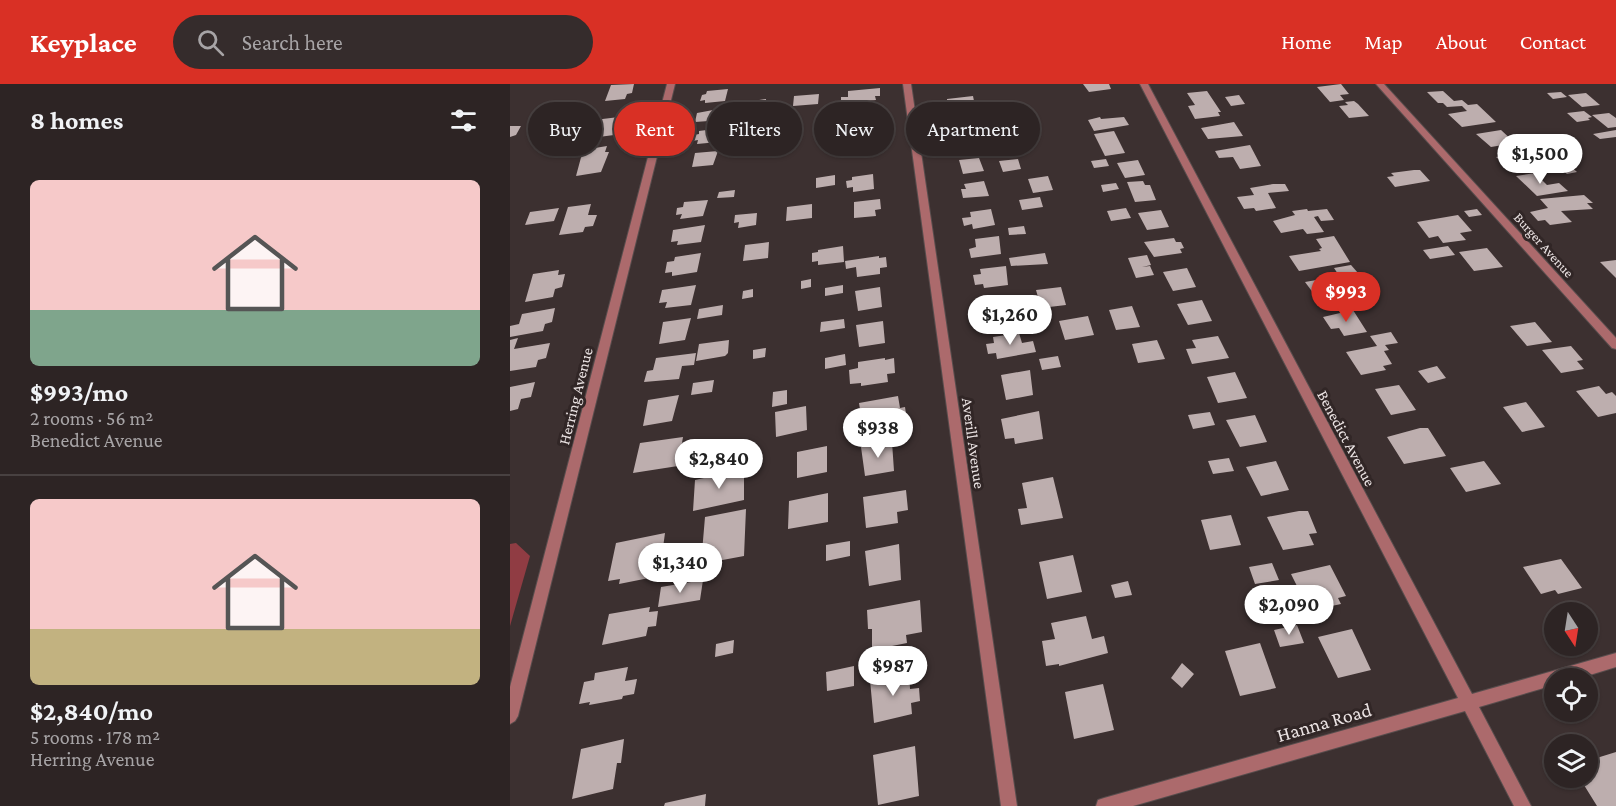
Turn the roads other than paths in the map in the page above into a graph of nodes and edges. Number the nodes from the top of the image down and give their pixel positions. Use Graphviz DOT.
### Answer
graph roads {
  1 [pos="671,84"];
  2 [pos="907,84"];
  3 [pos="1144,84"];
  4 [pos="1380,84"];
  5 [pos="1616,345"];
  6 [pos="1616,660"];
  7 [pos="1588,668"];
  8 [pos="1544,681"];
  9 [pos="1468,703"];
  10 [pos="510,716"];
  11 [pos="1009,806"];
  12 [pos="1104,806"];
  13 [pos="1523,806"];
  1 -- 10 [label="street, Herring Avenue"];
  2 -- 11 [label="street, Averill Avenue"];
  3 -- 9 [label="street, Benedict Avenue"];
  4 -- 5 [label="street, Burger Avenue"];
  6 -- 7 [label="street, Hanna Road"];
  8 -- 9 [label="street, Hanna Road"];
  9 -- 12 [label="street, Hanna Road"];
  9 -- 13 [label="street, Benedict Avenue"];
}
